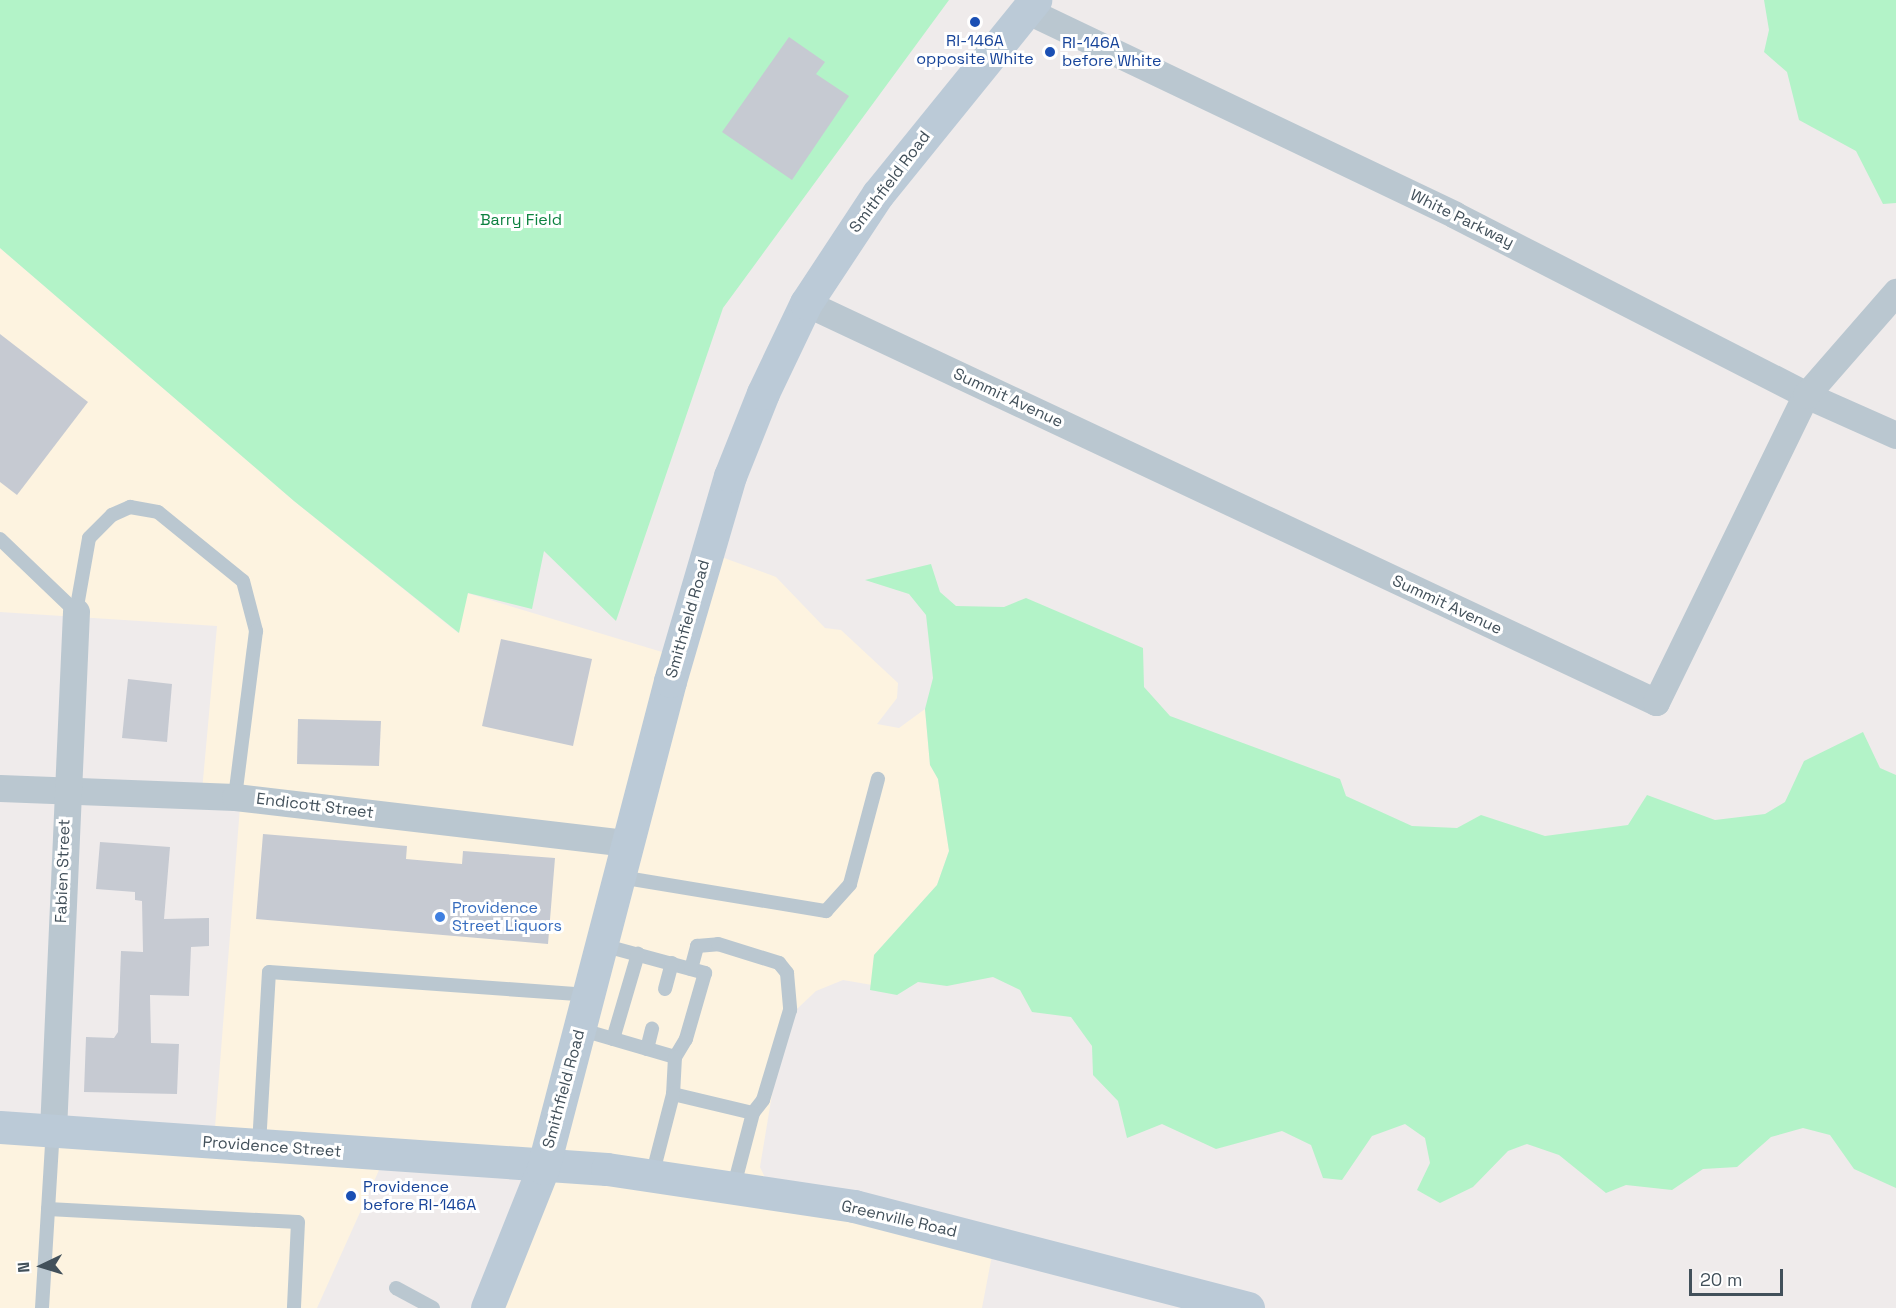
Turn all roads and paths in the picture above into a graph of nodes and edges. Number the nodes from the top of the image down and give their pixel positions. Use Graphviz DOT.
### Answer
graph roads {
  1 [pos="1030,5"];
  2 [pos="1896,292"];
  3 [pos="806,303"];
  4 [pos="1806,394"];
  5 [pos="1896,435"];
  6 [pos="2,542"];
  7 [pos="76,612"];
  8 [pos="878,779"];
  9 [pos="0,788"];
  10 [pos="66,790"];
  11 [pos="235,797"];
  12 [pos="629,843"];
  13 [pos="620,877"];
  14 [pos="602,945"];
  15 [pos="638,954"];
  16 [pos="672,963"];
  17 [pos="691,969"];
  18 [pos="664,989"];
  19 [pos="588,995"];
  20 [pos="579,1029"];
  21 [pos="652,1029"];
  22 [pos="613,1039"];
  23 [pos="646,1049"];
  24 [pos="675,1057"];
  25 [pos="674,1094"];
  26 [pos="753,1113"];
  27 [pos="0,1127"];
  28 [pos="53,1130"];
  29 [pos="259,1146"];
  30 [pos="543,1168"];
  31 [pos="652,1177"];
  32 [pos="732,1191"];
  33 [pos="48,1209"];
  34 [pos="396,1288"];
  35 [pos="296,1307"];
  36 [pos="42,1308"];
  37 [pos="433,1308"];
  38 [pos="487,1308"];
  39 [pos="1248,1308"];
  1 -- 3 [label="main road, Smithfield Road"];
  1 -- 4 [label="street, White Parkway"];
  2 -- 4 [label="street, Summit Avenue"];
  3 -- 4 [label="street, Summit Avenue"];
  3 -- 12 [label="main road, Smithfield Road"];
  4 -- 5 [label="street, White Parkway"];
  6 -- 7 [label="lane"];
  7 -- 10 [label="street, Fabien Street"];
  7 -- 11 [label="lane"];
  8 -- 13 [label="lane"];
  9 -- 10 [label="street, Endicott Street"];
  10 -- 11 [label="street, Endicott Street"];
  10 -- 28 [label="street, Fabien Street"];
  11 -- 12 [label="street, Endicott Street"];
  12 -- 13 [label="main road, Smithfield Road"];
  13 -- 14 [label="main road, Smithfield Road"];
  14 -- 15 [label="lane"];
  14 -- 19 [label="main road, Smithfield Road"];
  15 -- 16 [label="lane"];
  15 -- 22 [label="lane"];
  16 -- 17 [label="lane"];
  16 -- 18 [label="lane"];
  17 -- 24 [label="lane"];
  17 -- 26 [label="lane"];
  19 -- 20 [label="main road, Smithfield Road"];
  19 -- 29 [label="lane"];
  20 -- 22 [label="lane"];
  20 -- 30 [label="main road, Smithfield Road"];
  21 -- 23 [label="lane"];
  22 -- 23 [label="lane"];
  23 -- 24 [label="lane"];
  24 -- 25 [label="lane"];
  25 -- 26 [label="lane"];
  25 -- 31 [label="lane"];
  26 -- 32 [label="lane"];
  27 -- 28 [label="main road, Providence Street"];
  28 -- 29 [label="main road, Providence Street"];
  28 -- 33 [label="lane"];
  29 -- 30 [label="main road, Providence Street"];
  30 -- 31 [label="main road, Greenville Road"];
  30 -- 38 [label="main road, Smithfield Road"];
  31 -- 32 [label="main road, Greenville Road"];
  32 -- 39 [label="main road, Greenville Road"];
  33 -- 35 [label="lane"];
  33 -- 36 [label="lane"];
  34 -- 37 [label="lane"];
}
